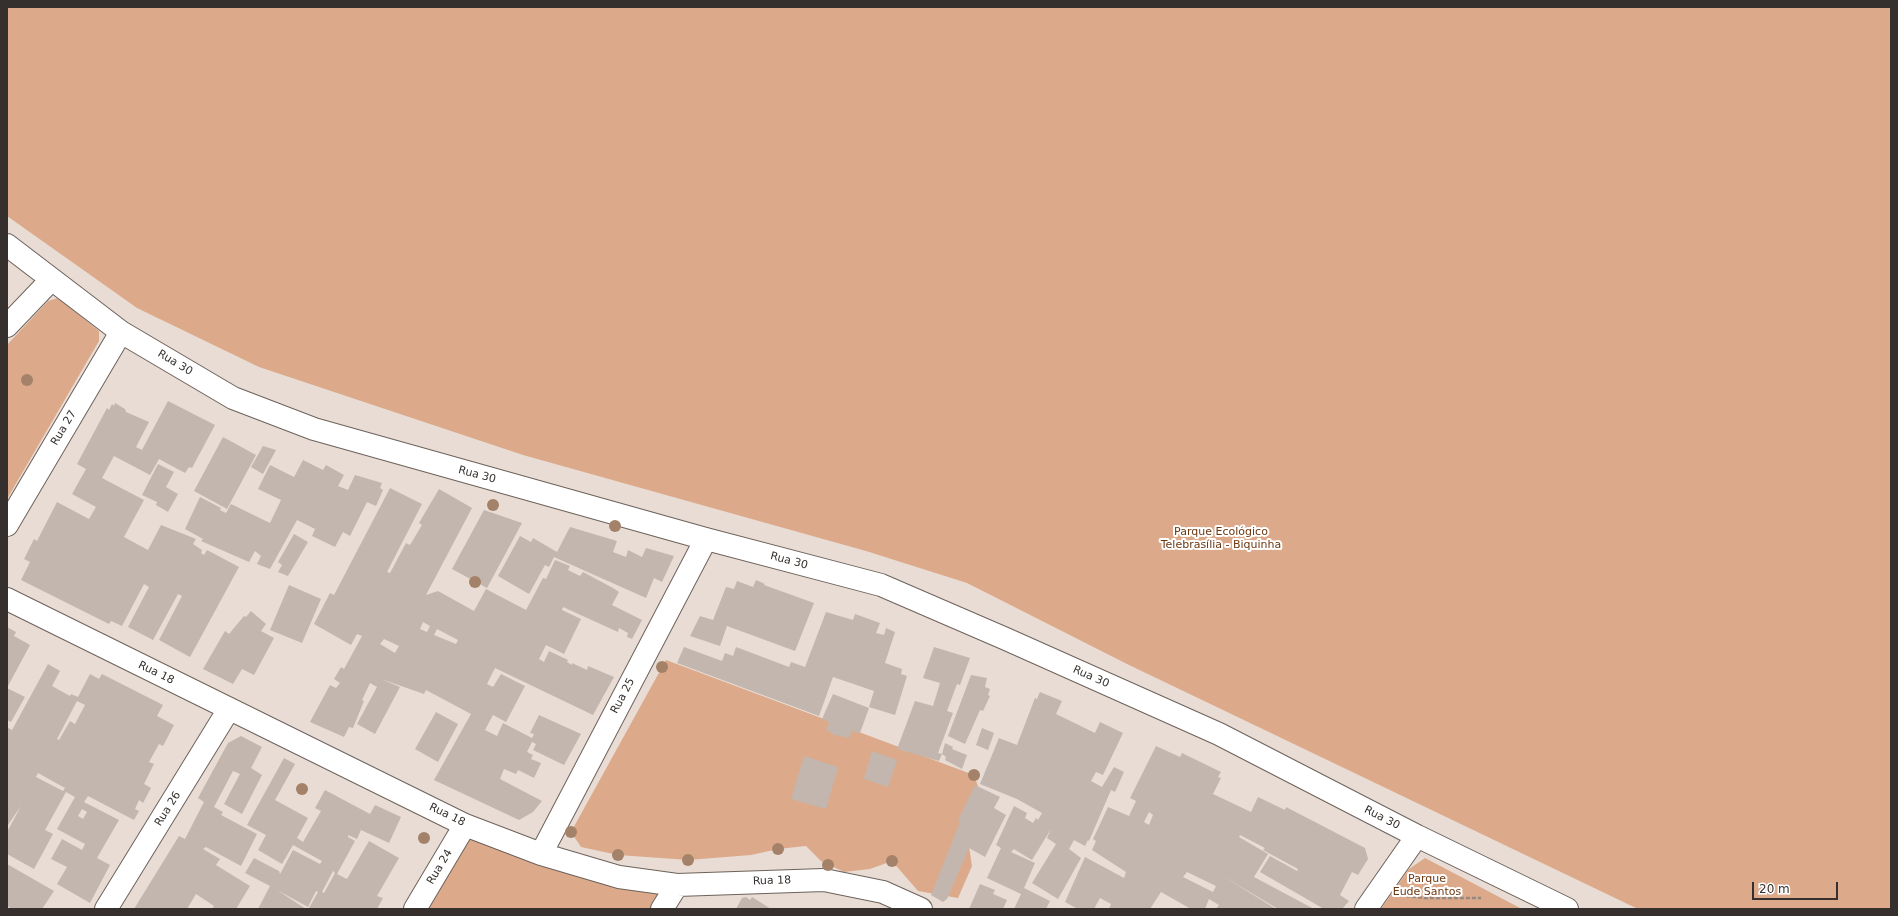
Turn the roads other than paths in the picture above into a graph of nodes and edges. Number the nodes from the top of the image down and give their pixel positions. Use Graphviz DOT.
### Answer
graph roads {
  1 [pos="7,246"];
  2 [pos="51,280"];
  3 [pos="7,326"];
  4 [pos="121,332"];
  5 [pos="7,525"];
  6 [pos="706,539"];
  7 [pos="7,599"];
  8 [pos="230,709"];
  9 [pos="465,824"];
  10 [pos="1417,836"];
  11 [pos="541,854"];
  12 [pos="677,885"];
  13 [pos="106,909"];
  14 [pos="415,909"];
  15 [pos="662,909"];
  16 [pos="921,909"];
  17 [pos="1366,909"];
  18 [pos="1566,909"];
  1 -- 2 [label="street, Rua 30"];
  2 -- 3 [label="street"];
  2 -- 4 [label="street, Rua 30"];
  4 -- 5 [label="street, Rua 27"];
  4 -- 6 [label="street, Rua 30"];
  6 -- 10 [label="street, Rua 30"];
  6 -- 11 [label="street, Rua 25"];
  7 -- 8 [label="street, Rua 18"];
  8 -- 9 [label="street, Rua 18"];
  8 -- 13 [label="street, Rua 26"];
  9 -- 11 [label="street, Rua 18"];
  9 -- 14 [label="street, Rua 24"];
  10 -- 17 [label="street"];
  10 -- 18 [label="street, Rua 30"];
  11 -- 12 [label="street, Rua 18"];
  12 -- 15 [label="street"];
  12 -- 16 [label="street, Rua 18"];
}
